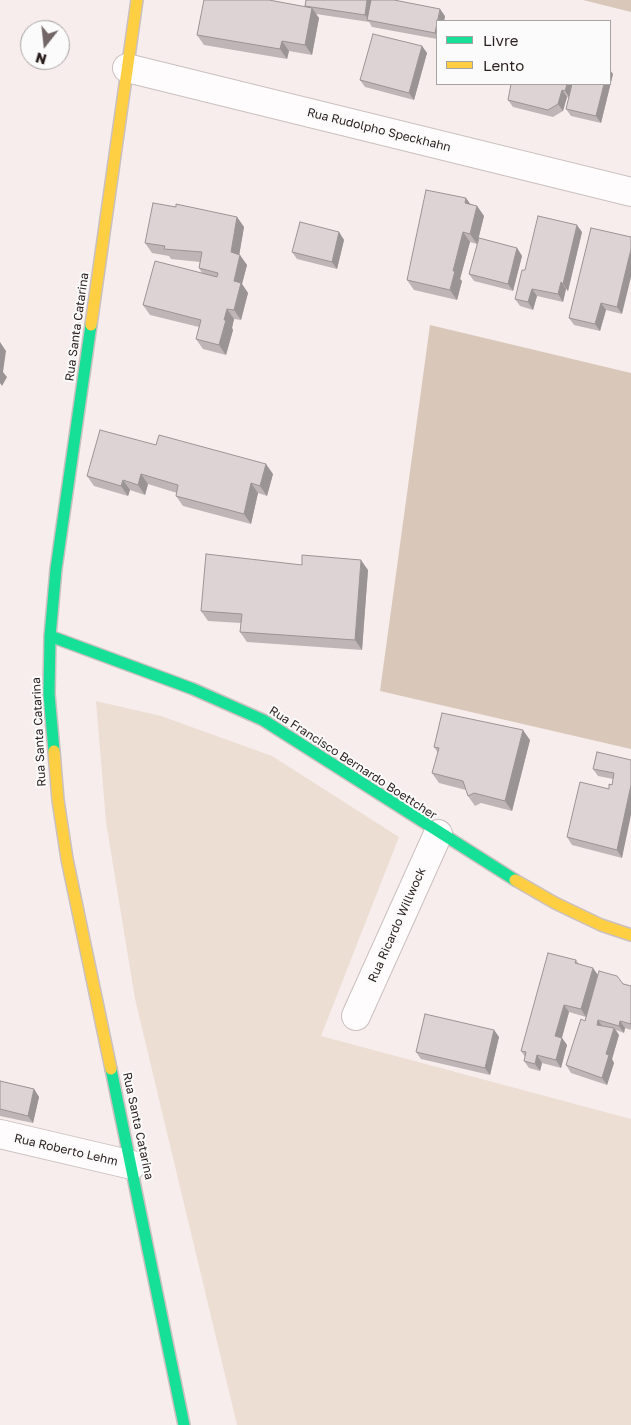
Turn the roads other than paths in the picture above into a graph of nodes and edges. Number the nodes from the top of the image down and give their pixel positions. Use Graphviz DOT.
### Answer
graph roads {
  1 [pos="137,0"];
  2 [pos="127,68"];
  3 [pos="631,192"];
  4 [pos="50,636"];
  5 [pos="438,834"];
  6 [pos="631,934"];
  7 [pos="356,1016"];
  8 [pos="0,1134"];
  9 [pos="132,1165"];
  10 [pos="184,1425"];
  1 -- 2 [label="main road, Rua Santa Catarina"];
  2 -- 3 [label="street, Rua Rudolpho Speckhahn"];
  2 -- 4 [label="main road, Rua Santa Catarina"];
  4 -- 5 [label="main road, Rua Francisco Bernardo Boettcher"];
  4 -- 9 [label="main road, Rua Santa Catarina"];
  5 -- 6 [label="main road, Rua Francisco Bernardo Boettcher"];
  5 -- 7 [label="street, Rua Ricardo Willwock"];
  8 -- 9 [label="street, Rua Roberto Lehm"];
  9 -- 10 [label="main road, Rua Santa Catarina"];
}
